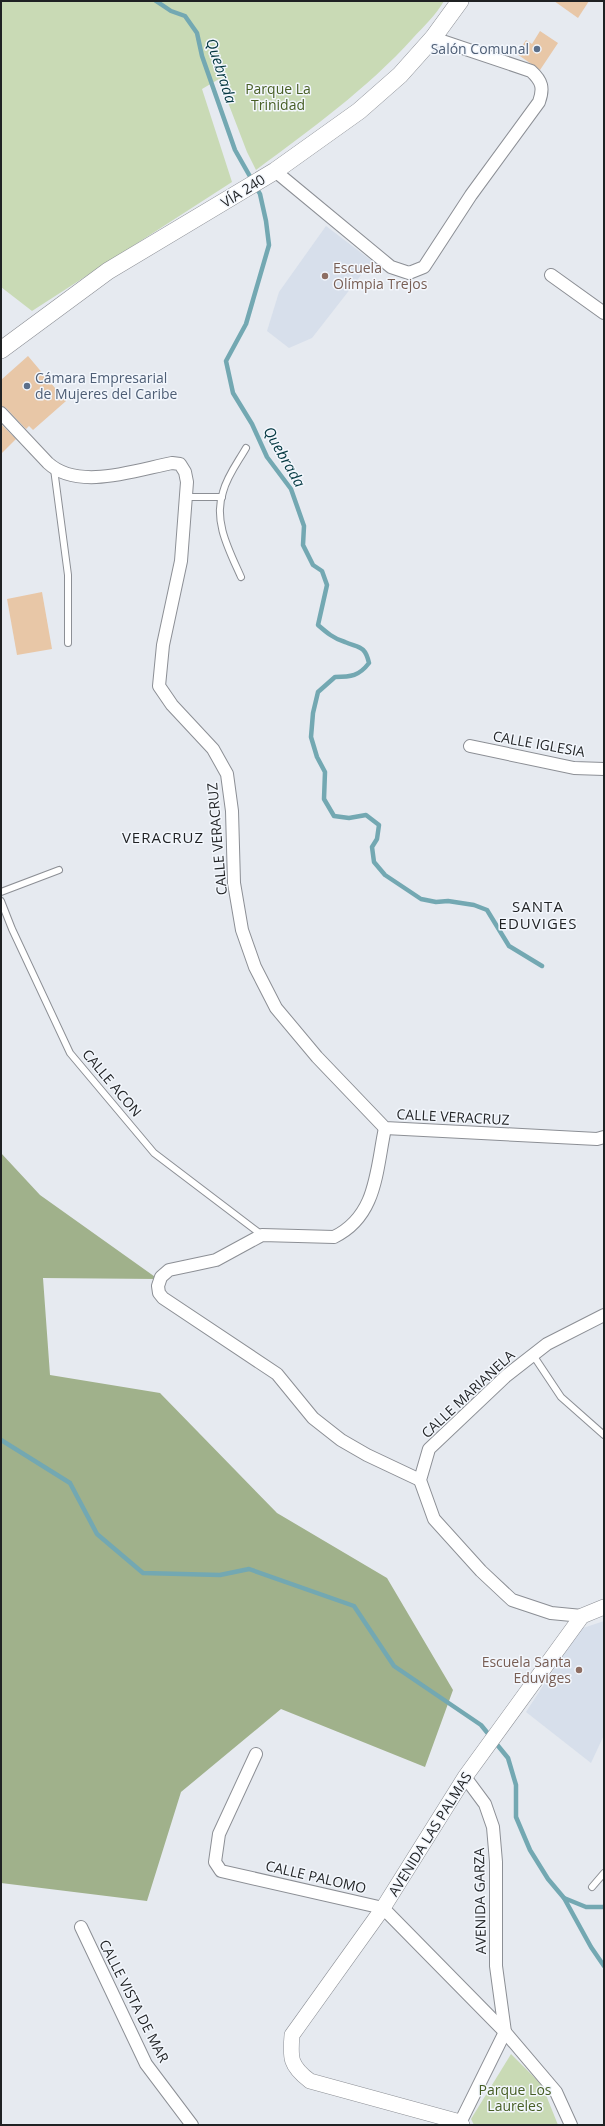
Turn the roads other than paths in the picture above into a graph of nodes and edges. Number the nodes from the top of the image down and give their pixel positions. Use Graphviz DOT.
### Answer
graph roads {
  1 [pos="460,1"];
  2 [pos="433,38"];
  3 [pos="275,171"];
  4 [pos="551,275"];
  5 [pos="604,313"];
  6 [pos="1,350"];
  7 [pos="1,413"];
  8 [pos="246,448"];
  9 [pos="54,469"];
  10 [pos="186,497"];
  11 [pos="222,497"];
  12 [pos="241,577"];
  13 [pos="68,643"];
  14 [pos="470,746"];
  15 [pos="604,769"];
  16 [pos="59,870"];
  17 [pos="1,892"];
  18 [pos="1,901"];
  19 [pos="385,1128"];
  20 [pos="604,1137"];
  21 [pos="262,1235"];
  22 [pos="604,1315"];
  23 [pos="533,1355"];
  24 [pos="604,1435"];
  25 [pos="420,1480"];
  26 [pos="604,1607"];
  27 [pos="582,1616"];
  28 [pos="256,1754"];
  29 [pos="465,1777"];
  30 [pos="604,1873"];
  31 [pos="592,1887"];
  32 [pos="383,1908"];
  33 [pos="80,1927"];
  34 [pos="505,2032"];
  35 [pos="460,2124"];
  36 [pos="192,2125"];
  37 [pos="571,2125"];
  1 -- 2 [label="main road, VÍA 240"];
  2 -- 3 [label="main road, VÍA 240"];
  2 -- 3 [label="street"];
  3 -- 6 [label="main road, VÍA 240"];
  4 -- 5 [label="street"];
  7 -- 9 [label="street, CALLE VERACRUZ"];
  8 -- 11 [label="lane"];
  9 -- 10 [label="street, CALLE VERACRUZ"];
  9 -- 13 [label="lane"];
  10 -- 11 [label="lane"];
  10 -- 19 [label="street, CALLE VERACRUZ"];
  11 -- 12 [label="lane"];
  14 -- 15 [label="street, CALLE IGLESIA"];
  16 -- 17 [label="lane"];
  18 -- 21 [label="lane, CALLE ACON"];
  19 -- 20 [label="street, CALLE VERACRUZ"];
  19 -- 21 [label="street"];
  21 -- 25 [label="street"];
  22 -- 23 [label="street, CALLE MARIANELA"];
  23 -- 24 [label="lane"];
  23 -- 25 [label="street, CALLE MARIANELA"];
  25 -- 27 [label="street"];
  26 -- 27 [label="street"];
  27 -- 29 [label="street, AVENIDA LAS PALMAS"];
  28 -- 32 [label="street, CALLE PALOMO"];
  29 -- 32 [label="street, AVENIDA LAS PALMAS"];
  29 -- 34 [label="street, AVENIDA GARZA"];
  30 -- 31 [label="lane"];
  32 -- 34 [label="street"];
  32 -- 35 [label="street, AVENIDA LAS PALMAS"];
  33 -- 36 [label="street, CALLE VISTA DE MAR"];
  34 -- 35 [label="street"];
  34 -- 37 [label="street"];
}
